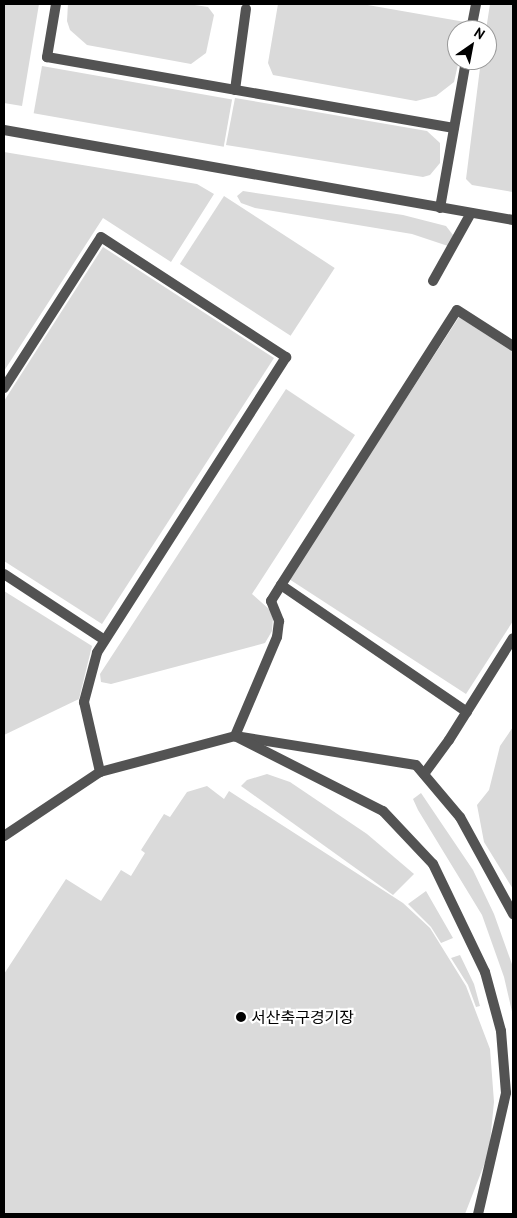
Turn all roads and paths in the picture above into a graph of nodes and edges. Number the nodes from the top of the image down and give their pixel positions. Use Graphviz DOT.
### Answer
graph roads {
  1 [pos="56,4"];
  2 [pos="476,4"];
  3 [pos="246,9"];
  4 [pos="473,20"];
  5 [pos="464,70"];
  6 [pos="235,90"];
  7 [pos="454,128"];
  8 [pos="4,130"];
  9 [pos="440,208"];
  10 [pos="472,213"];
  11 [pos="513,220"];
  12 [pos="433,281"];
  13 [pos="513,346"];
  14 [pos="4,388"];
  15 [pos="4,574"];
  16 [pos="281,585"];
  17 [pos="513,638"];
  18 [pos="103,639"];
  19 [pos="467,712"];
  20 [pos="236,736"];
  21 [pos="100,772"];
  22 [pos="424,774"];
  23 [pos="4,836"];
  24 [pos="513,914"];
  25 [pos="478,1214"];
  1 -- 6 [label="street"];
  2 -- 4 [label="street"];
  3 -- 6 [label="street"];
  5 -- 7 [label="street"];
  6 -- 7 [label="street"];
  7 -- 9 [label="street"];
  8 -- 9 [label="street"];
  9 -- 10 [label="street"];
  10 -- 11 [label="street"];
  10 -- 12 [label="street"];
  13 -- 16 [label="street"];
  14 -- 18 [label="street"];
  15 -- 18 [label="street"];
  16 -- 19 [label="street"];
  16 -- 20 [label="street"];
  17 -- 19 [label="street"];
  18 -- 21 [label="street"];
  19 -- 22 [label="street"];
  20 -- 21 [label="street"];
  20 -- 22 [label="street"];
  20 -- 25 [label="street"];
  21 -- 23 [label="street"];
  22 -- 24 [label="street"];
}
